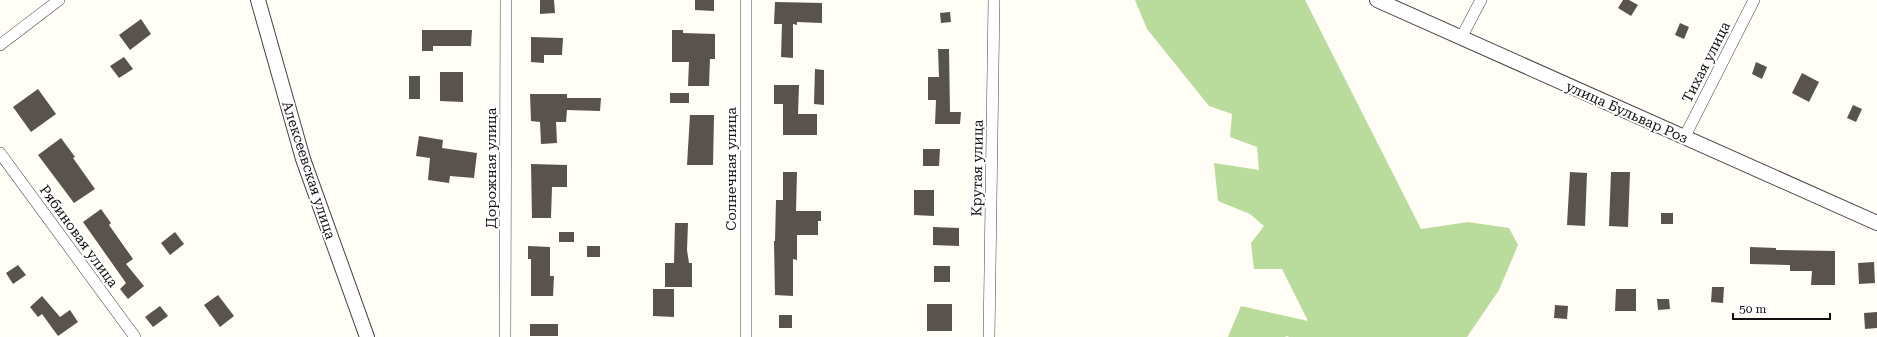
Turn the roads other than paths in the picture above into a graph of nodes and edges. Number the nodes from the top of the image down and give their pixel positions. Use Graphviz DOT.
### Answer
graph roads {
  1 [pos="59,0"];
  2 [pos="258,0"];
  3 [pos="506,0"];
  4 [pos="746,0"];
  5 [pos="994,0"];
  6 [pos="1377,0"];
  7 [pos="1481,0"];
  8 [pos="1754,0"];
  9 [pos="1461,38"];
  10 [pos="0,45"];
  11 [pos="1684,138"];
  12 [pos="0,153"];
  13 [pos="1877,223"];
  14 [pos="135,337"];
  15 [pos="367,337"];
  16 [pos="505,337"];
  17 [pos="746,337"];
  18 [pos="990,337"];
  1 -- 10 [label="street"];
  2 -- 15 [label="street, Алексеевская улица"];
  3 -- 16 [label="street, Дорожная улица"];
  4 -- 17 [label="street, Солнечная улица"];
  5 -- 18 [label="street, Крутая улица"];
  6 -- 9 [label="street, улица Бульвар Роз"];
  7 -- 9 [label="street"];
  8 -- 11 [label="street, Тихая улица"];
  9 -- 11 [label="street, улица Бульвар Роз"];
  11 -- 13 [label="street, улица Бульвар Роз"];
  12 -- 14 [label="street, Рябиновая улица"];
}
